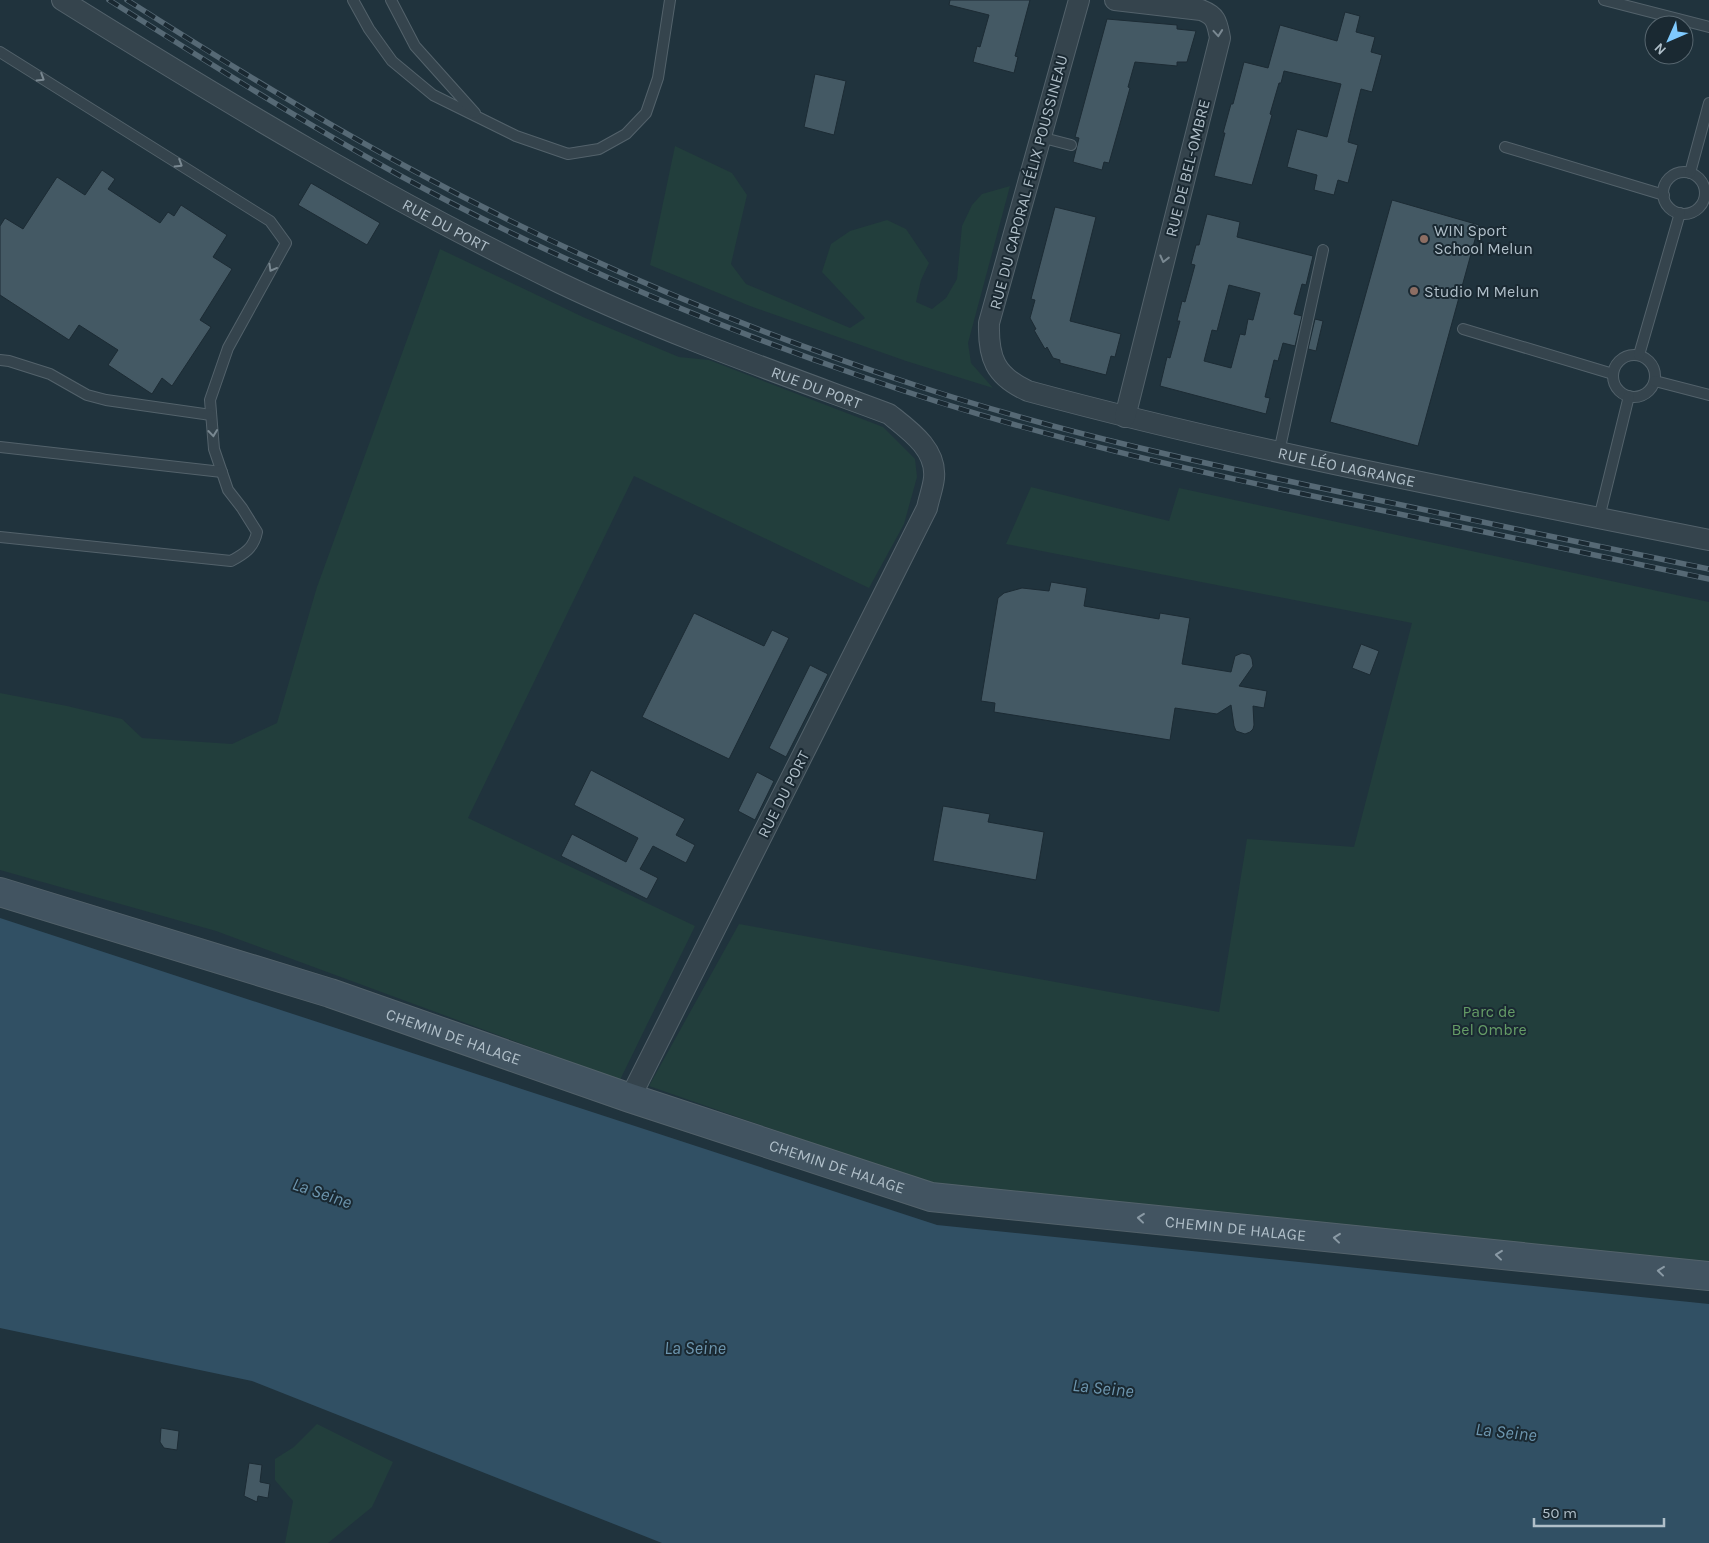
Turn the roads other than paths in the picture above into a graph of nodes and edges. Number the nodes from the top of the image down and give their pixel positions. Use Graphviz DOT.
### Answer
graph roads {
  1 [pos="62,0"];
  2 [pos="353,0"];
  3 [pos="391,0"];
  4 [pos="670,0"];
  5 [pos="1078,0"];
  6 [pos="1115,0"];
  7 [pos="1604,0"];
  8 [pos="1709,27"];
  9 [pos="0,52"];
  10 [pos="1709,103"];
  11 [pos="479,118"];
  12 [pos="1040,137"];
  13 [pos="1071,145"];
  14 [pos="1505,146"];
  15 [pos="1690,173"];
  16 [pos="1664,195"];
  17 [pos="1706,202"];
  18 [pos="1680,213"];
  19 [pos="1323,250"];
  20 [pos="1463,329"];
  21 [pos="1638,355"];
  22 [pos="0,360"];
  23 [pos="995,364"];
  24 [pos="1613,374"];
  25 [pos="1655,381"];
  26 [pos="1709,395"];
  27 [pos="1629,396"];
  28 [pos="211,415"];
  29 [pos="1125,417"];
  30 [pos="0,447"];
  31 [pos="1279,452"];
  32 [pos="222,472"];
  33 [pos="1599,518"];
  34 [pos="0,537"];
  35 [pos="1709,540"];
  36 [pos="0,892"];
  37 [pos="630,1098"];
  38 [pos="1709,1276"];
  1 -- 37 [label="street, RUE DU PORT"];
  2 -- 11 [label="lane"];
  3 -- 11 [label="lane"];
  4 -- 11 [label="lane"];
  5 -- 12 [label="street, RUE DU CAPORAL FÉLIX POUSSINEAU"];
  6 -- 29 [label="street, RUE DE BEL-OMBRE, one-way"];
  7 -- 8 [label="lane"];
  9 -- 28 [label="lane, one-way"];
  10 -- 15 [label="lane"];
  12 -- 13 [label="lane"];
  12 -- 23 [label="street, RUE DU CAPORAL FÉLIX POUSSINEAU"];
  14 -- 16 [label="lane"];
  15 -- 16 [label="lane"];
  15 -- 17 [label="lane"];
  16 -- 18 [label="lane"];
  17 -- 18 [label="lane"];
  18 -- 21 [label="lane"];
  19 -- 31 [label="lane"];
  20 -- 24 [label="lane"];
  21 -- 24 [label="lane"];
  21 -- 25 [label="lane"];
  22 -- 28 [label="lane"];
  23 -- 29 [label="street, RUE LÉO LAGRANGE"];
  24 -- 27 [label="lane"];
  25 -- 26 [label="lane"];
  25 -- 27 [label="lane"];
  27 -- 33 [label="lane"];
  28 -- 32 [label="lane, one-way"];
  29 -- 31 [label="street, RUE LÉO LAGRANGE"];
  30 -- 32 [label="lane"];
  31 -- 33 [label="street, RUE LÉO LAGRANGE"];
  32 -- 34 [label="lane"];
  33 -- 35 [label="street, RUE LÉO LAGRANGE"];
  36 -- 37 [label="street, CHEMIN DE HALAGE"];
  38 -- 37 [label="street, CHEMIN DE HALAGE, one-way"];
}
